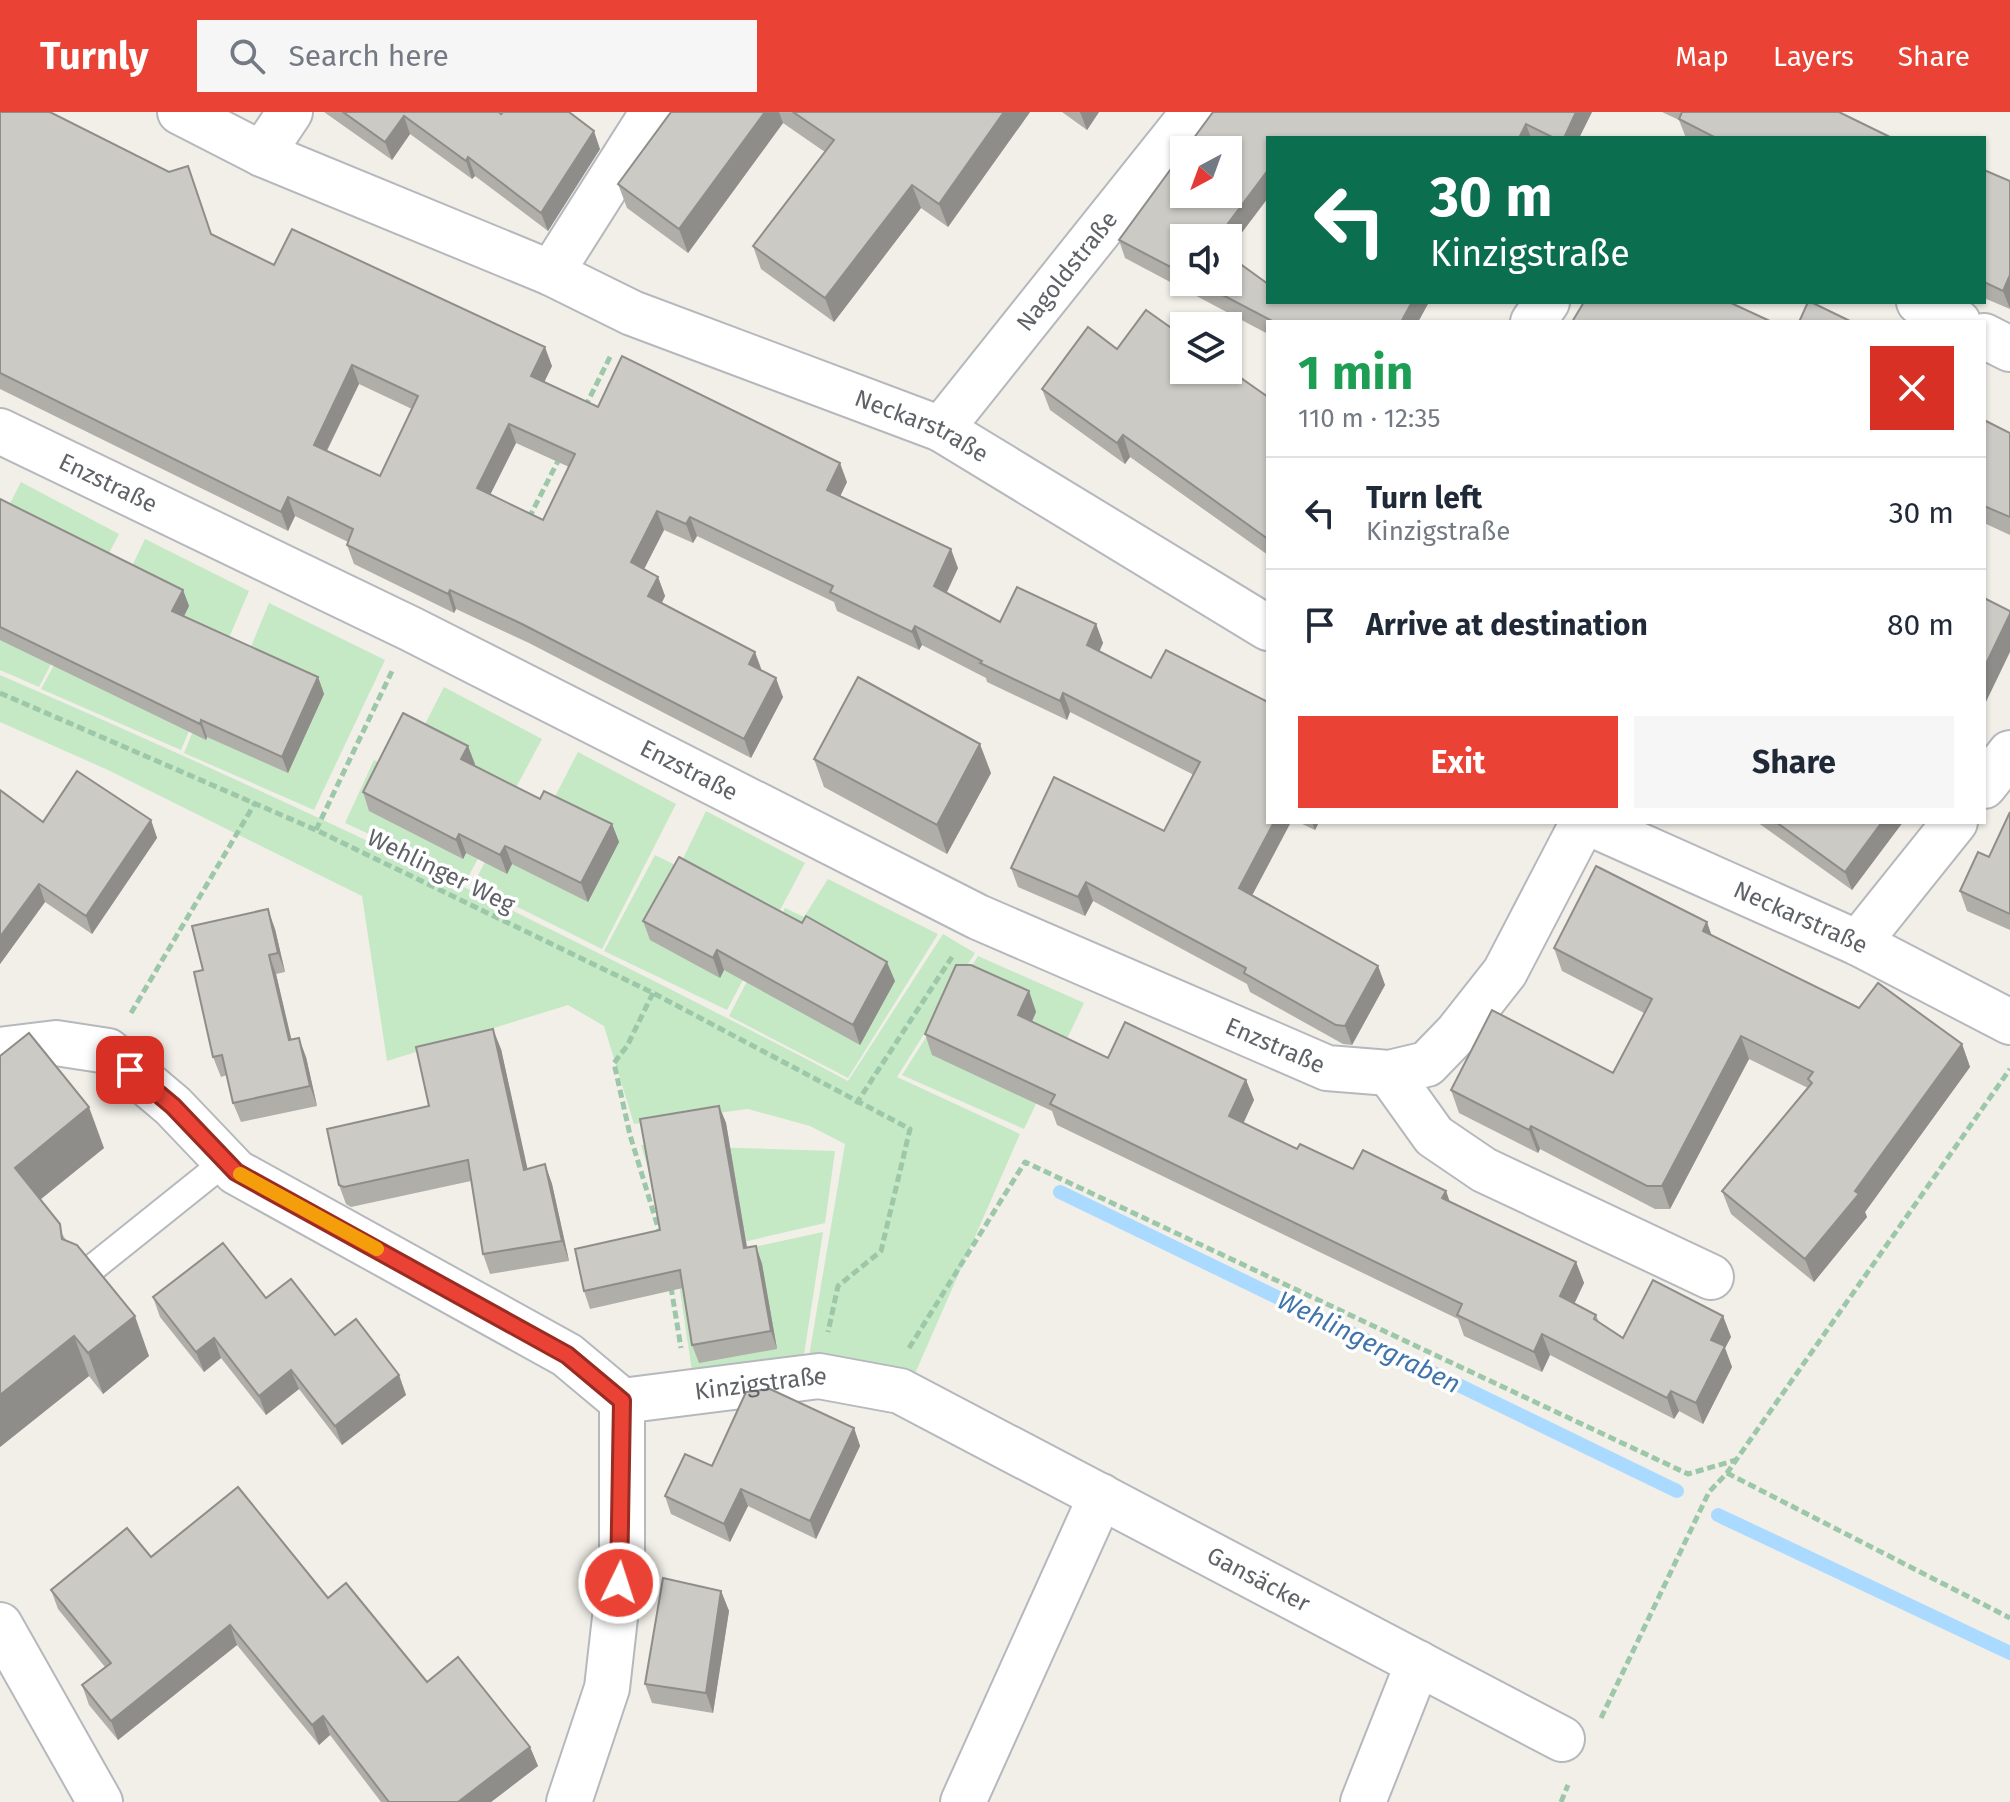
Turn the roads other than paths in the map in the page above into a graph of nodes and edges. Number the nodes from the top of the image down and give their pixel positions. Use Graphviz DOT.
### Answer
graph roads {
  1 [pos="180,112"];
  2 [pos="290,112"];
  3 [pos="653,112"];
  4 [pos="1194,112"];
  5 [pos="262,154"];
  6 [pos="551,273"];
  7 [pos="1923,304"];
  8 [pos="1954,320"];
  9 [pos="1986,337"];
  10 [pos="2010,349"];
  11 [pos="941,429"];
  12 [pos="0,431"];
  13 [pos="1266,627"];
  14 [pos="2010,753"];
  15 [pos="1986,783"];
  16 [pos="1584,824"];
  17 [pos="1590,824"];
  18 [pos="1953,824"];
  19 [pos="1858,943"];
  20 [pos="2010,1022"];
  21 [pos="0,1050"];
  22 [pos="1389,1073"];
  23 [pos="226,1161"];
  24 [pos="90,1270"];
  25 [pos="1711,1277"];
  26 [pos="890,1389"];
  27 [pos="622,1401"];
  28 [pos="1101,1496"];
  29 [pos="1,1632"];
  30 [pos="1418,1663"];
  31 [pos="1579,1744"];
  32 [pos="100,1802"];
  33 [pos="569,1802"];
  34 [pos="963,1802"];
  35 [pos="1363,1802"];
  1 -- 5 [label="street, Neckarstraße"];
  2 -- 5 [label="street"];
  3 -- 6 [label="street"];
  4 -- 11 [label="street, Nagoldstraße"];
  5 -- 6 [label="street, Neckarstraße"];
  6 -- 11 [label="street, Neckarstraße"];
  7 -- 8 [label="street"];
  9 -- 10 [label="street"];
  11 -- 13 [label="street, Neckarstraße"];
  12 -- 22 [label="street, Enzstraße"];
  14 -- 15 [label="street"];
  16 -- 22 [label="street, Enzstraße"];
  17 -- 19 [label="street, Neckarstraße"];
  18 -- 19 [label="street"];
  19 -- 20 [label="street, Neckarstraße"];
  21 -- 23 [label="street"];
  22 -- 25 [label="street"];
  23 -- 24 [label="lane"];
  23 -- 27 [label="street"];
  26 -- 27 [label="street, Kinzigstraße"];
  26 -- 28 [label="street, Gansäcker"];
  27 -- 33 [label="street"];
  28 -- 30 [label="street, Gansäcker"];
  28 -- 34 [label="street"];
  29 -- 32 [label="street"];
  30 -- 31 [label="street, Gansäcker"];
  30 -- 35 [label="street"];
}
